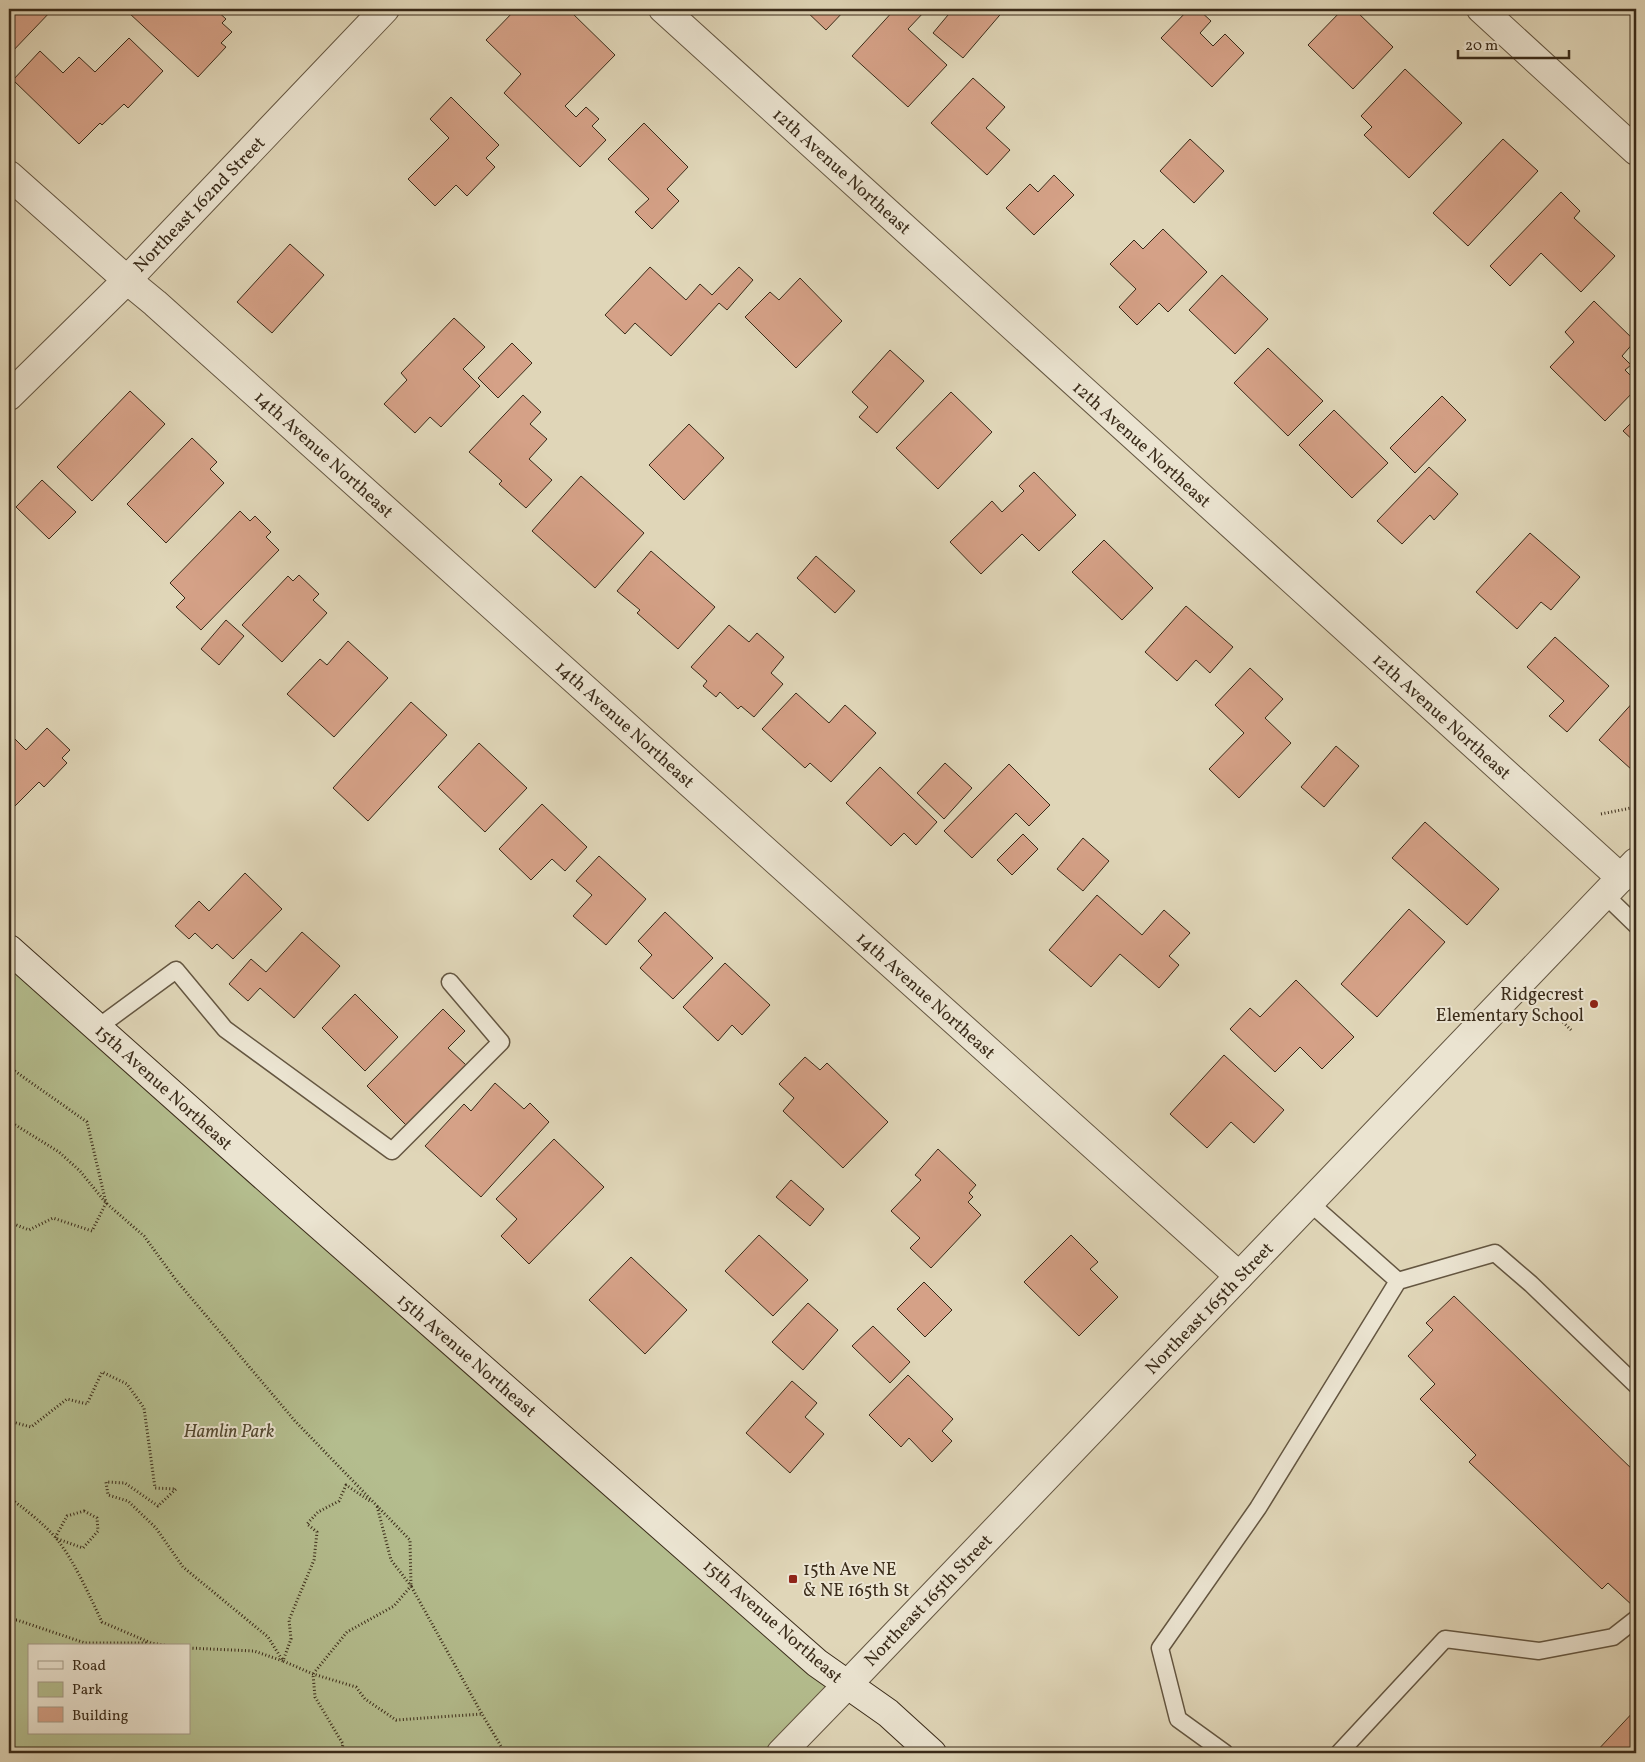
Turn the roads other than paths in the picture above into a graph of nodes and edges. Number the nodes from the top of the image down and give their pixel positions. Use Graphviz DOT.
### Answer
graph roads {
  1 [pos="385,9"];
  2 [pos="663,9"];
  3 [pos="1481,9"];
  4 [pos="1636,151"];
  5 [pos="9,174"];
  6 [pos="127,280"];
  7 [pos="9,396"];
  8 [pos="1621,878"];
  9 [pos="1636,925"];
  10 [pos="9,948"];
  11 [pos="450,982"];
  12 [pos="97,1028"];
  13 [pos="1310,1203"];
  14 [pos="1239,1276"];
  15 [pos="1398,1281"];
  16 [pos="1636,1385"];
  17 [pos="1636,1619"];
  18 [pos="847,1685"];
  19 [pos="781,1753"];
  20 [pos="932,1753"];
  21 [pos="1225,1753"];
  22 [pos="1339,1753"];
  1 -- 6 [label="street, Northeast 162nd Street"];
  2 -- 8 [label="street, 12th Avenue Northeast"];
  3 -- 4 [label="street"];
  5 -- 6 [label="street, 14th Avenue Northeast"];
  6 -- 7 [label="street, Northeast 162nd Street"];
  6 -- 14 [label="street, 14th Avenue Northeast"];
  8 -- 9 [label="lane"];
  8 -- 13 [label="street, Northeast 165th Street"];
  10 -- 12 [label="street, 15th Avenue Northeast"];
  11 -- 12 [label="lane"];
  12 -- 18 [label="street, 15th Avenue Northeast"];
  13 -- 14 [label="street, Northeast 165th Street"];
  13 -- 15 [label="lane"];
  14 -- 18 [label="street, Northeast 165th Street"];
  15 -- 16 [label="lane"];
  15 -- 21 [label="lane"];
  17 -- 22 [label="lane"];
  18 -- 19 [label="street, Northeast 165th Street"];
  18 -- 20 [label="street, 15th Avenue Northeast"];
}
